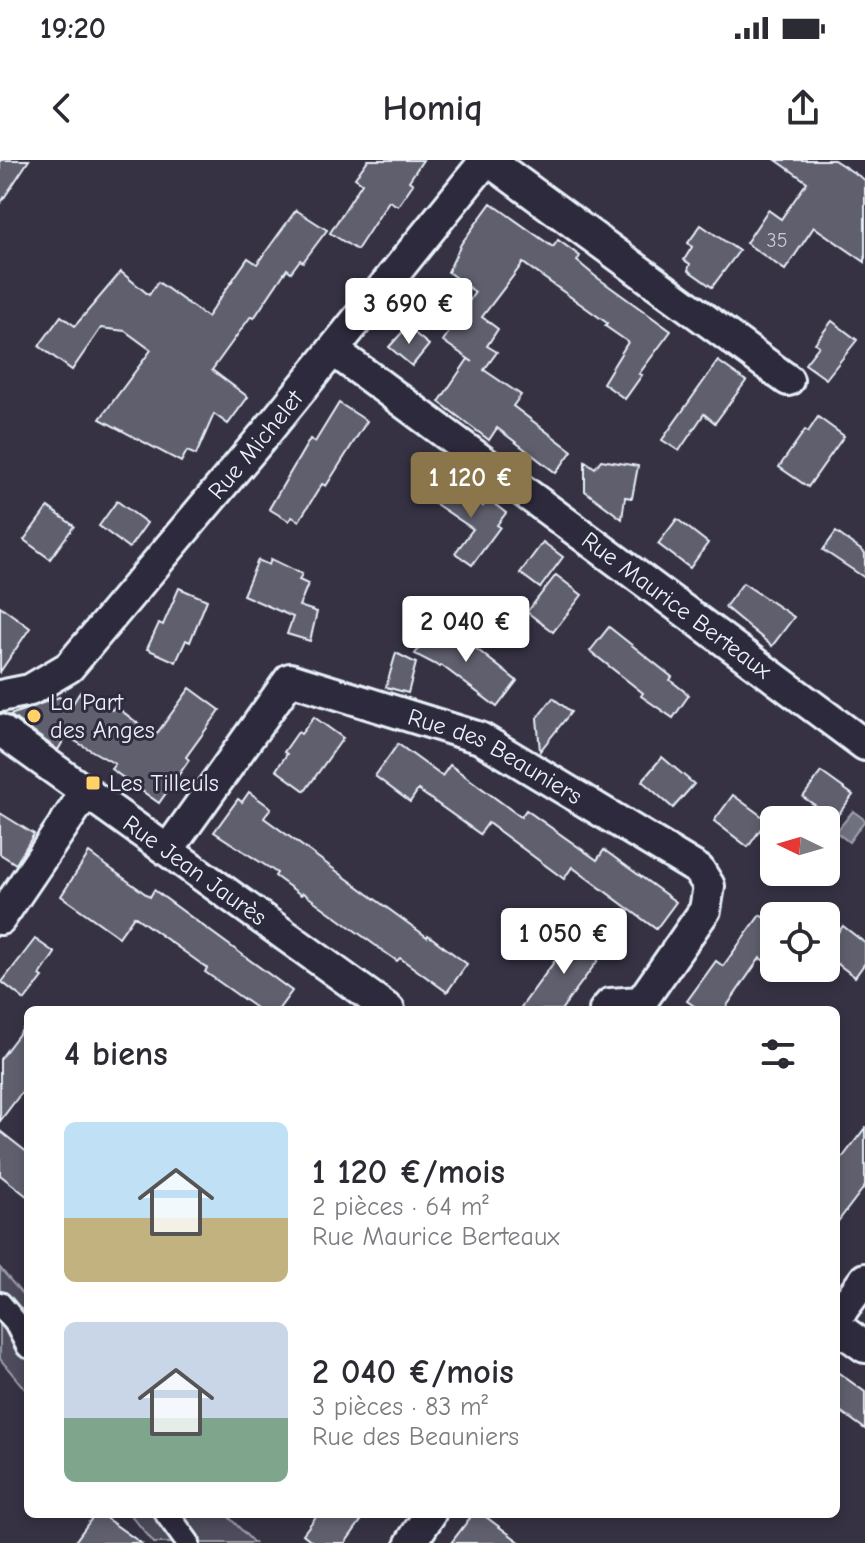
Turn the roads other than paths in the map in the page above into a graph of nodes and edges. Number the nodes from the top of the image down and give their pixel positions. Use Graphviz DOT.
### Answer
graph roads {
  1 [pos="487,160"];
  2 [pos="333,350"];
  3 [pos="788,380"];
  4 [pos="0,696"];
  5 [pos="0,730"];
  6 [pos="865,745"];
  7 [pos="86,792"];
  8 [pos="168,850"];
  9 [pos="0,919"];
  10 [pos="383,1006"];
  11 [pos="608,1006"];
  12 [pos="865,1279"];
  13 [pos="0,1304"];
  14 [pos="840,1313"];
  15 [pos="840,1329"];
  16 [pos="24,1338"];
  17 [pos="865,1347"];
  18 [pos="170,1518"];
  19 [pos="427,1518"];
  20 [pos="188,1543"];
  21 [pos="411,1543"];
  1 -- 2 [label="street, Rue Michelet"];
  1 -- 3 [label="street"];
  2 -- 4 [label="street, Rue Michelet"];
  2 -- 6 [label="street, Rue Maurice Berteaux"];
  5 -- 7 [label="street, Rue Jean Jaurès"];
  7 -- 8 [label="street, Rue Jean Jaurès"];
  7 -- 9 [label="street"];
  8 -- 10 [label="street, Rue Jean Jaurès"];
  8 -- 11 [label="street, Rue des Beauniers"];
  12 -- 14 [label="street"];
  13 -- 16 [label="street"];
  15 -- 17 [label="street"];
  18 -- 20 [label="street"];
  19 -- 21 [label="street"];
}
